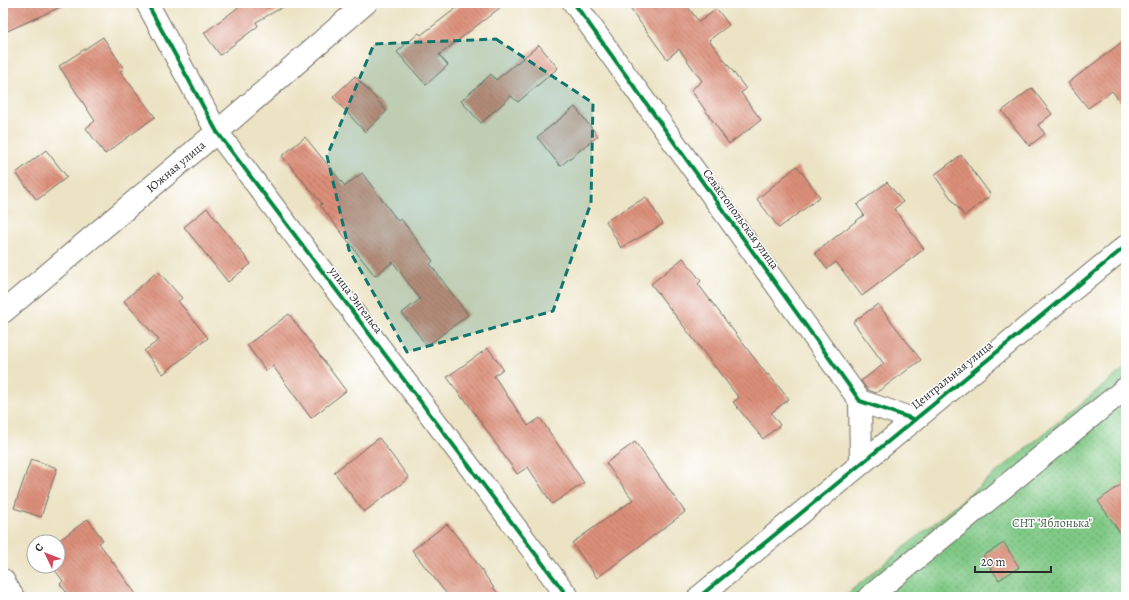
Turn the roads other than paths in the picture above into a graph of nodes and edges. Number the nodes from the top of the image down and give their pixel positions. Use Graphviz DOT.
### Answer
graph roads {
  1 [pos="148,3"];
  2 [pos="366,3"];
  3 [pos="574,3"];
  4 [pos="217,132"];
  5 [pos="1126,246"];
  6 [pos="3,312"];
  7 [pos="1126,388"];
  8 [pos="860,401"];
  9 [pos="913,419"];
  10 [pos="861,462"];
  11 [pos="3,580"];
  12 [pos="13,597"];
  13 [pos="568,597"];
  14 [pos="699,597"];
  15 [pos="869,597"];
  1 -- 4 [label="street, улица Энгельса"];
  2 -- 4 [label="street, Южная улица"];
  3 -- 8 [label="street, Севастопольская улица"];
  4 -- 6 [label="street, Южная улица"];
  4 -- 13 [label="street, улица Энгельса"];
  5 -- 9 [label="street, Центральная улица"];
  7 -- 15 [label="street"];
  8 -- 9 [label="street"];
  8 -- 10 [label="street"];
  9 -- 10 [label="street, Центральная улица"];
  10 -- 14 [label="street, Центральная улица"];
  11 -- 12 [label="street"];
}
